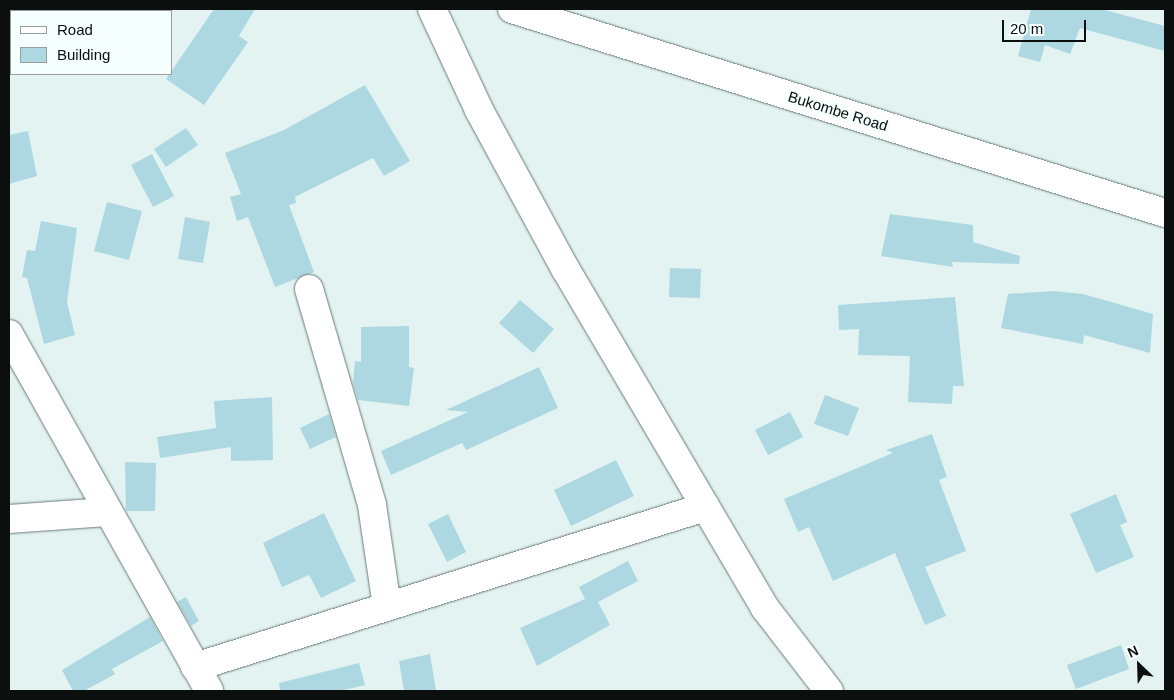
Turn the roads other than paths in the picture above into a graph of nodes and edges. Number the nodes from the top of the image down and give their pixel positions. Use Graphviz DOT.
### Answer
graph roads {
  1 [pos="432,9"];
  2 [pos="512,9"];
  3 [pos="1165,212"];
  4 [pos="309,289"];
  5 [pos="9,334"];
  6 [pos="704,507"];
  7 [pos="107,512"];
  8 [pos="9,519"];
  9 [pos="387,606"];
  10 [pos="195,667"];
  11 [pos="209,691"];
  12 [pos="829,691"];
  1 -- 6 [label="street"];
  2 -- 3 [label="street, Bukombe Road"];
  4 -- 9 [label="street"];
  5 -- 7 [label="street"];
  6 -- 9 [label="street"];
  6 -- 12 [label="street"];
  7 -- 8 [label="street"];
  7 -- 10 [label="street"];
  9 -- 10 [label="street"];
  10 -- 11 [label="street"];
}
